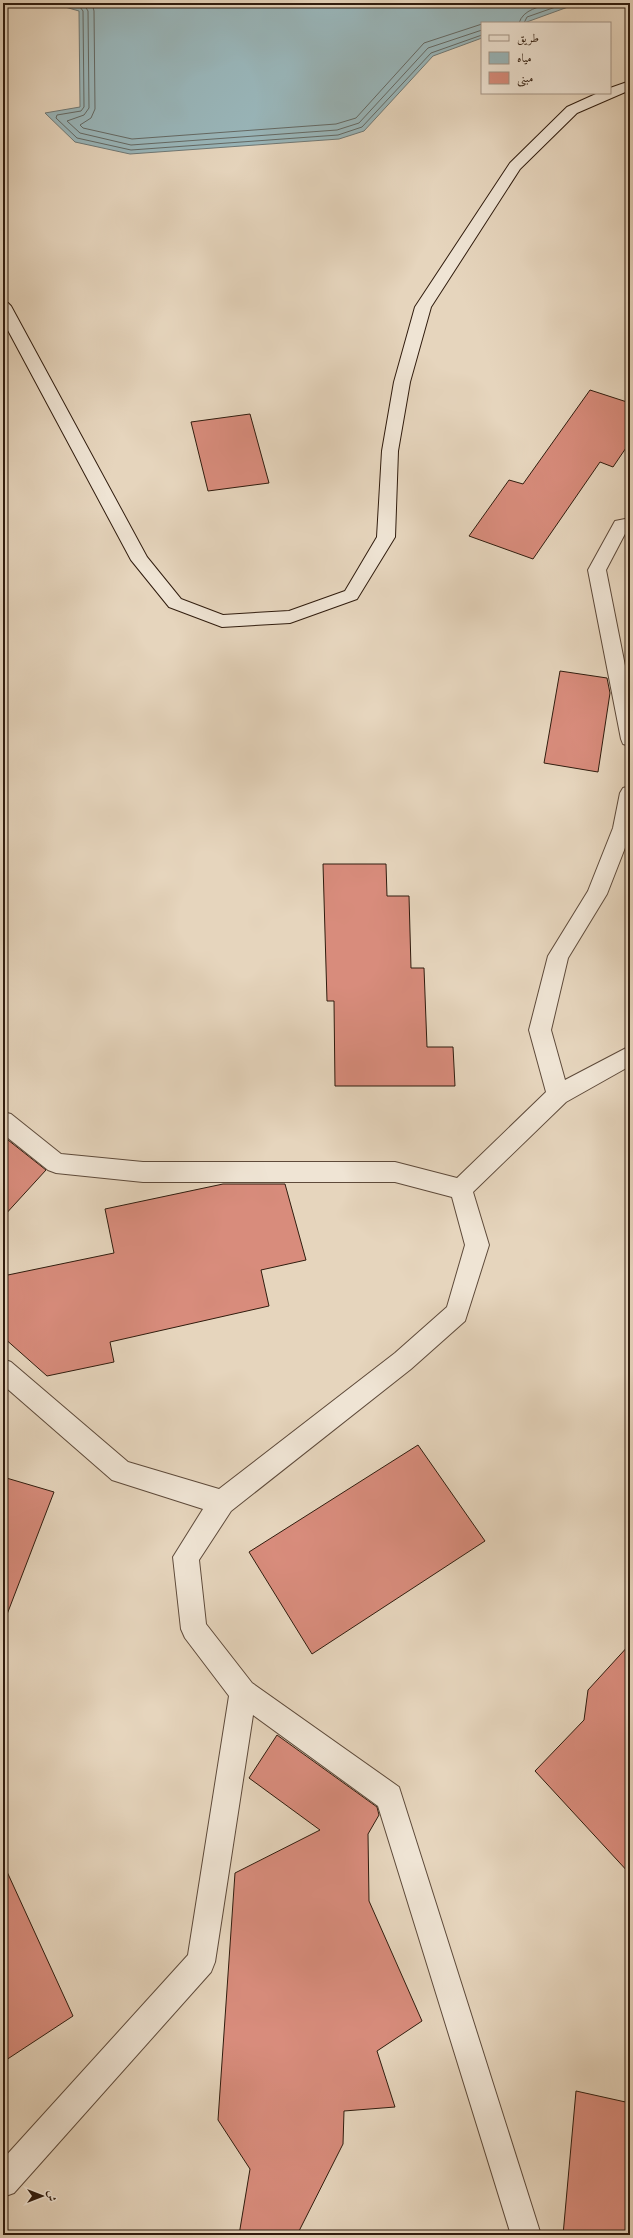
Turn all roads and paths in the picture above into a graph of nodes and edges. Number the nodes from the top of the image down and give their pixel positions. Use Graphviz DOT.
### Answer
graph roads {
  1 [pos="630,85"];
  2 [pos="611,93"];
  3 [pos="608,94"];
  4 [pos="3,306"];
  5 [pos="630,524"];
  6 [pos="630,738"];
  7 [pos="630,793"];
  8 [pos="630,1055"];
  9 [pos="558,1096"];
  10 [pos="3,1121"];
  11 [pos="461,1189"];
  12 [pos="3,1370"];
  13 [pos="222,1502"];
  14 [pos="243,1692"];
  15 [pos="3,2182"];
  16 [pos="526,2235"];
  1 -- 2 [label="street"];
  3 -- 4 [label="street"];
  5 -- 6 [label="street"];
  7 -- 9 [label="street"];
  8 -- 9 [label="street"];
  9 -- 11 [label="street"];
  10 -- 11 [label="street"];
  11 -- 13 [label="street"];
  12 -- 13 [label="street"];
  13 -- 14 [label="street"];
  14 -- 15 [label="street"];
  14 -- 16 [label="street"];
}
